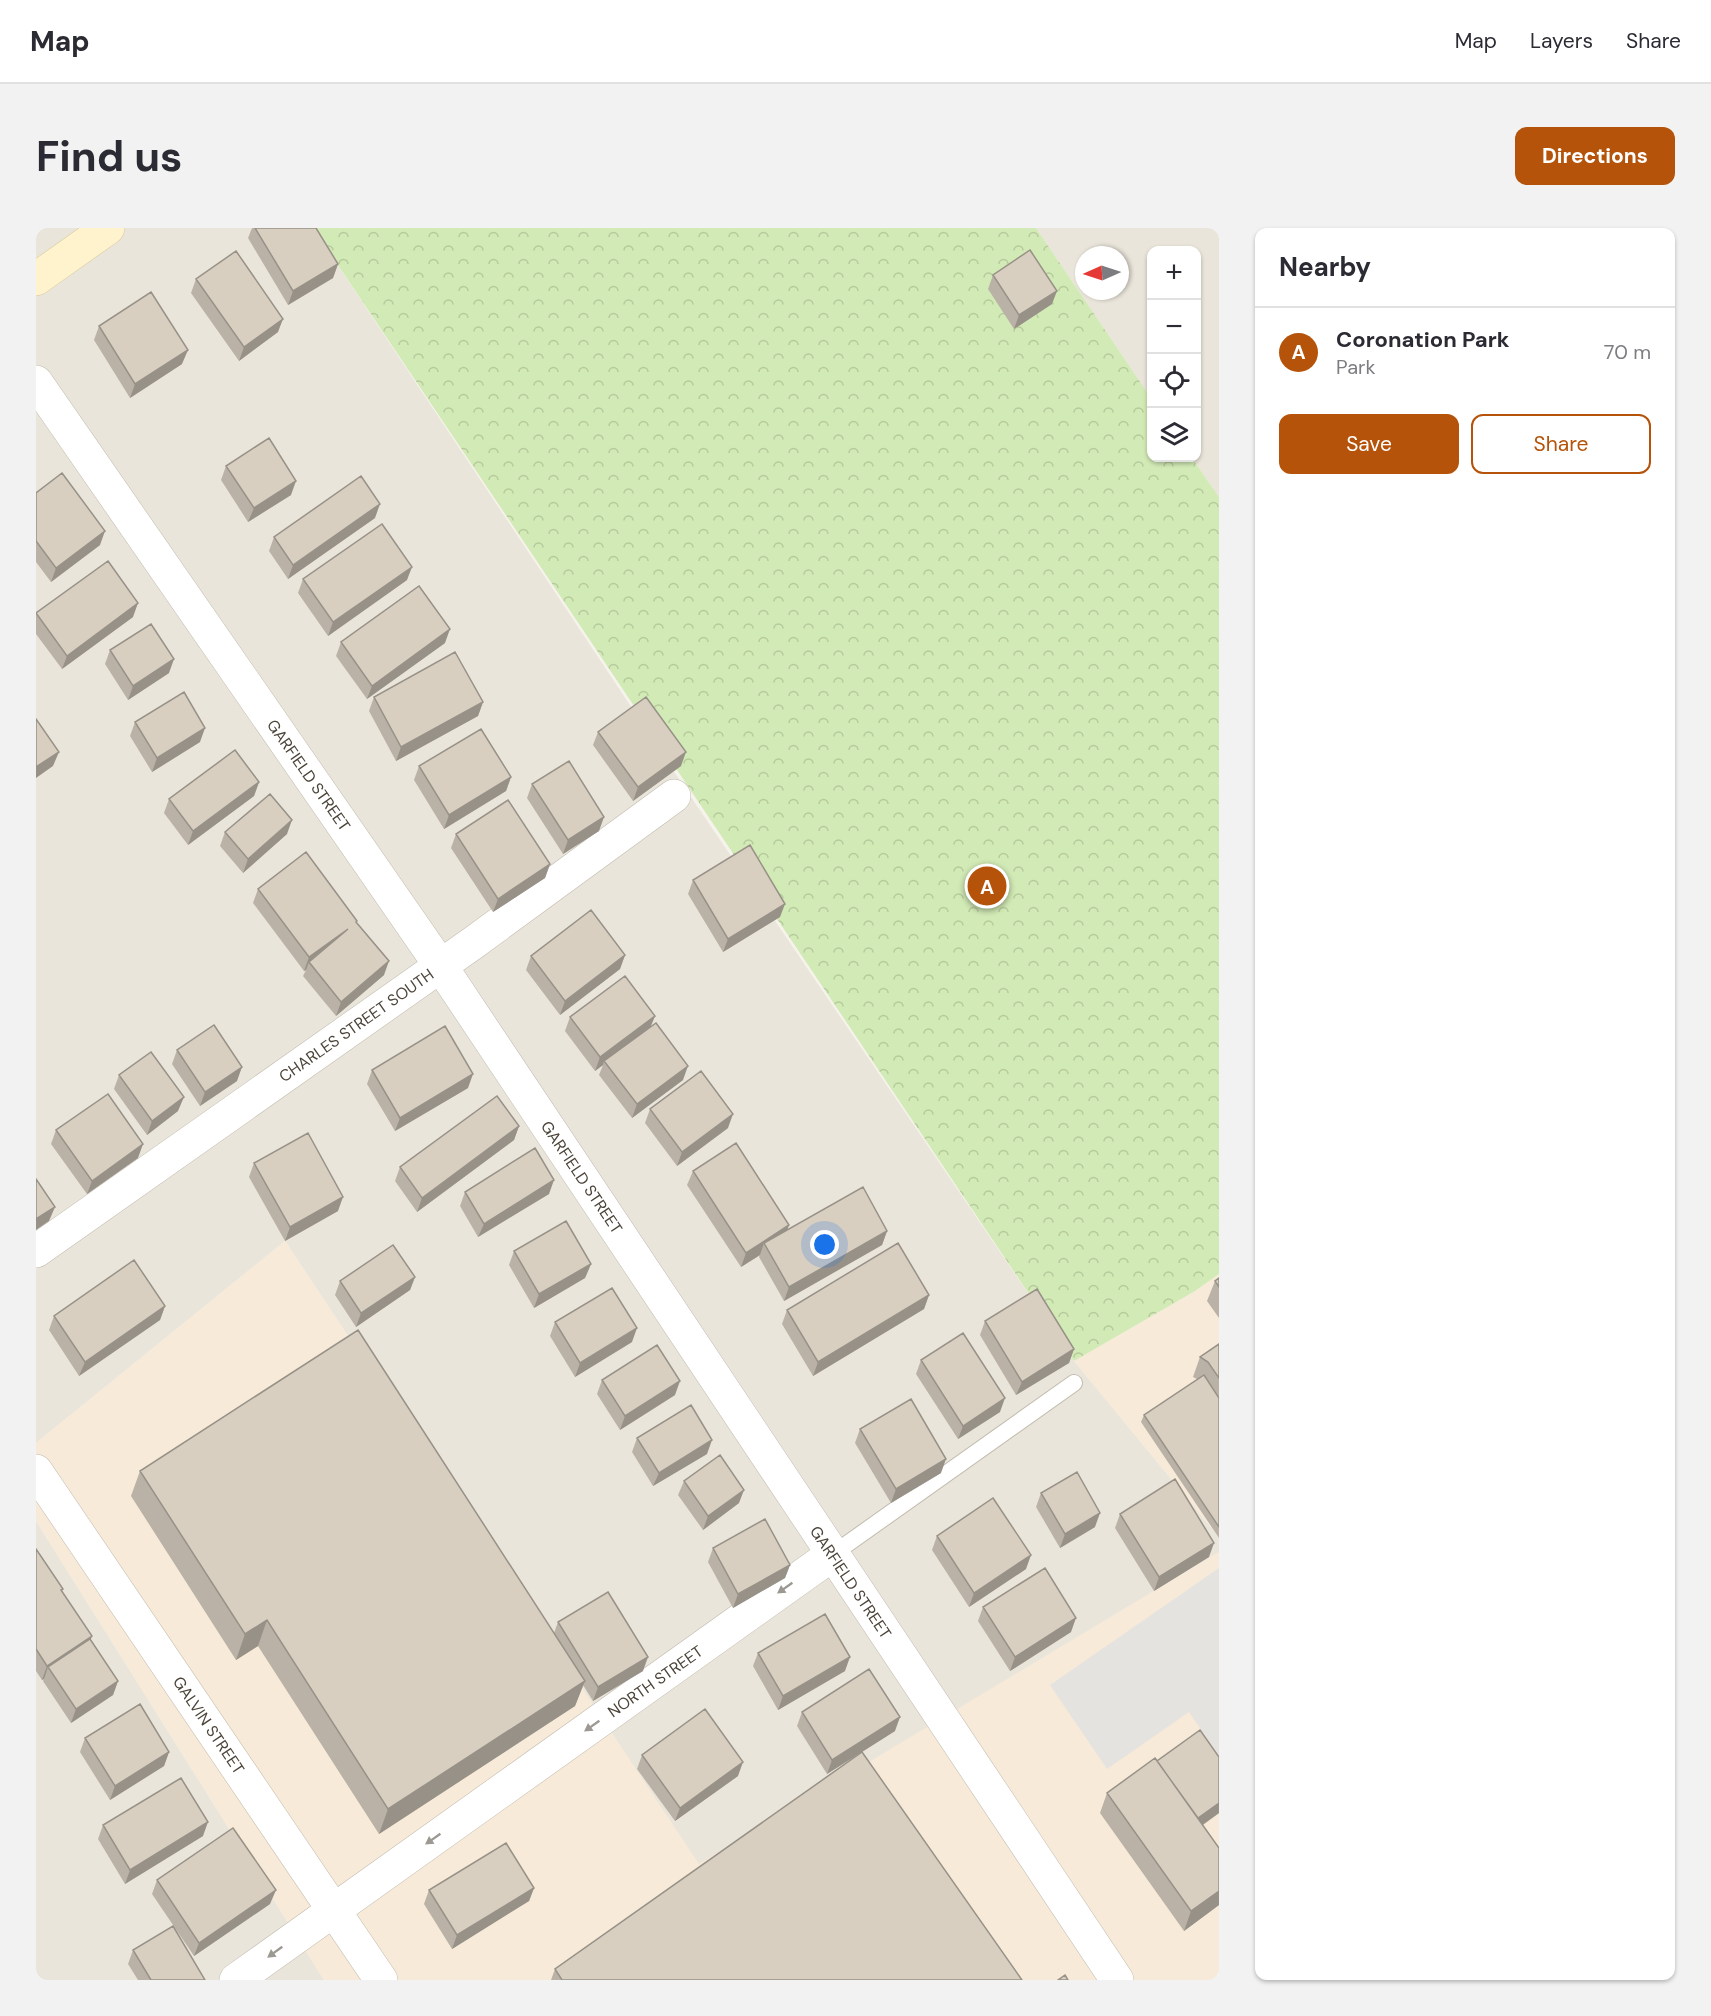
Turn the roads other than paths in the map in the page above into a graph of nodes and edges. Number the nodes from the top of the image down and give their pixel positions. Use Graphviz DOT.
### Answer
graph roads {
  1 [pos="108,228"];
  2 [pos="36,279"];
  3 [pos="36,382"];
  4 [pos="674,796"];
  5 [pos="440,965"];
  6 [pos="36,1251"];
  7 [pos="1074,1383"];
  8 [pos="36,1471"];
  9 [pos="833,1554"];
  10 [pos="334,1909"];
  11 [pos="236,1980"];
  12 [pos="381,1980"];
  13 [pos="1117,1980"];
  1 -- 2 [label="street"];
  3 -- 5 [label="street, GARFIELD STREET"];
  4 -- 5 [label="street, CHARLES STREET SOUTH"];
  5 -- 6 [label="street, CHARLES STREET SOUTH"];
  5 -- 9 [label="street, GARFIELD STREET"];
  7 -- 9 [label="lane, NORTH STREET"];
  8 -- 10 [label="street, GALVIN STREET"];
  9 -- 10 [label="street, NORTH STREET, one-way"];
  9 -- 13 [label="street, GARFIELD STREET"];
  10 -- 11 [label="street, NORTH STREET, one-way"];
  10 -- 12 [label="street, GALVIN STREET"];
}
